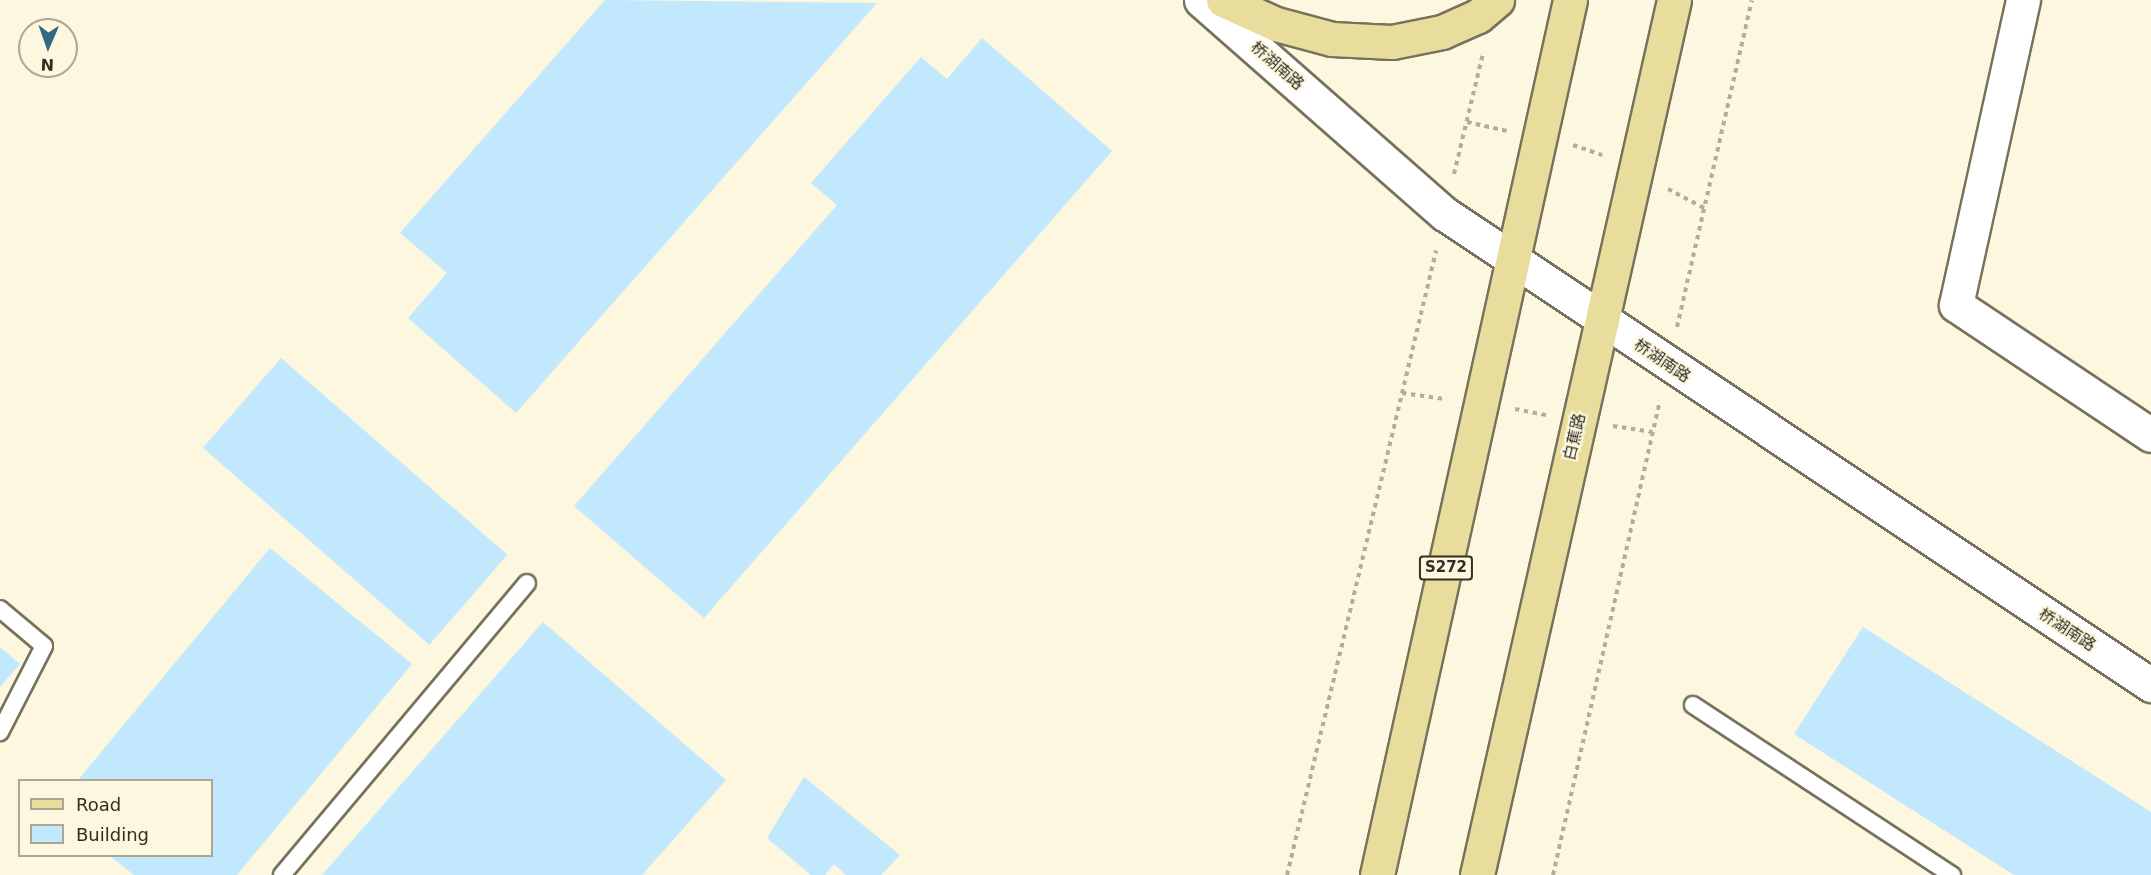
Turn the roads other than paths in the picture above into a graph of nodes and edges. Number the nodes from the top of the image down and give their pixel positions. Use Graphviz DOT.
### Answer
graph roads {
  1 [pos="1201,0"];
  2 [pos="1223,0"];
  3 [pos="1570,0"];
  4 [pos="1674,0"];
  5 [pos="2022,0"];
  6 [pos="1496,1"];
  7 [pos="1514,261"];
  8 [pos="1600,320"];
  9 [pos="2151,435"];
  10 [pos="527,583"];
  11 [pos="0,609"];
  12 [pos="2151,685"];
  13 [pos="1693,705"];
  14 [pos="0,732"];
  15 [pos="282,875"];
  16 [pos="1377,875"];
  17 [pos="1477,875"];
  18 [pos="1953,875"];
  1 -- 7 [label="street, 桥湖南路"];
  2 -- 6 [label="main road"];
  3 -- 7 [label="main road, S272"];
  4 -- 8 [label="main road, 白蕉路"];
  5 -- 9 [label="street"];
  7 -- 8 [label="street, 桥湖南路"];
  7 -- 16 [label="main road, S272"];
  8 -- 12 [label="street, 桥湖南路"];
  8 -- 17 [label="main road, 白蕉路"];
  10 -- 15 [label="lane"];
  11 -- 14 [label="lane"];
  13 -- 18 [label="lane"];
}
